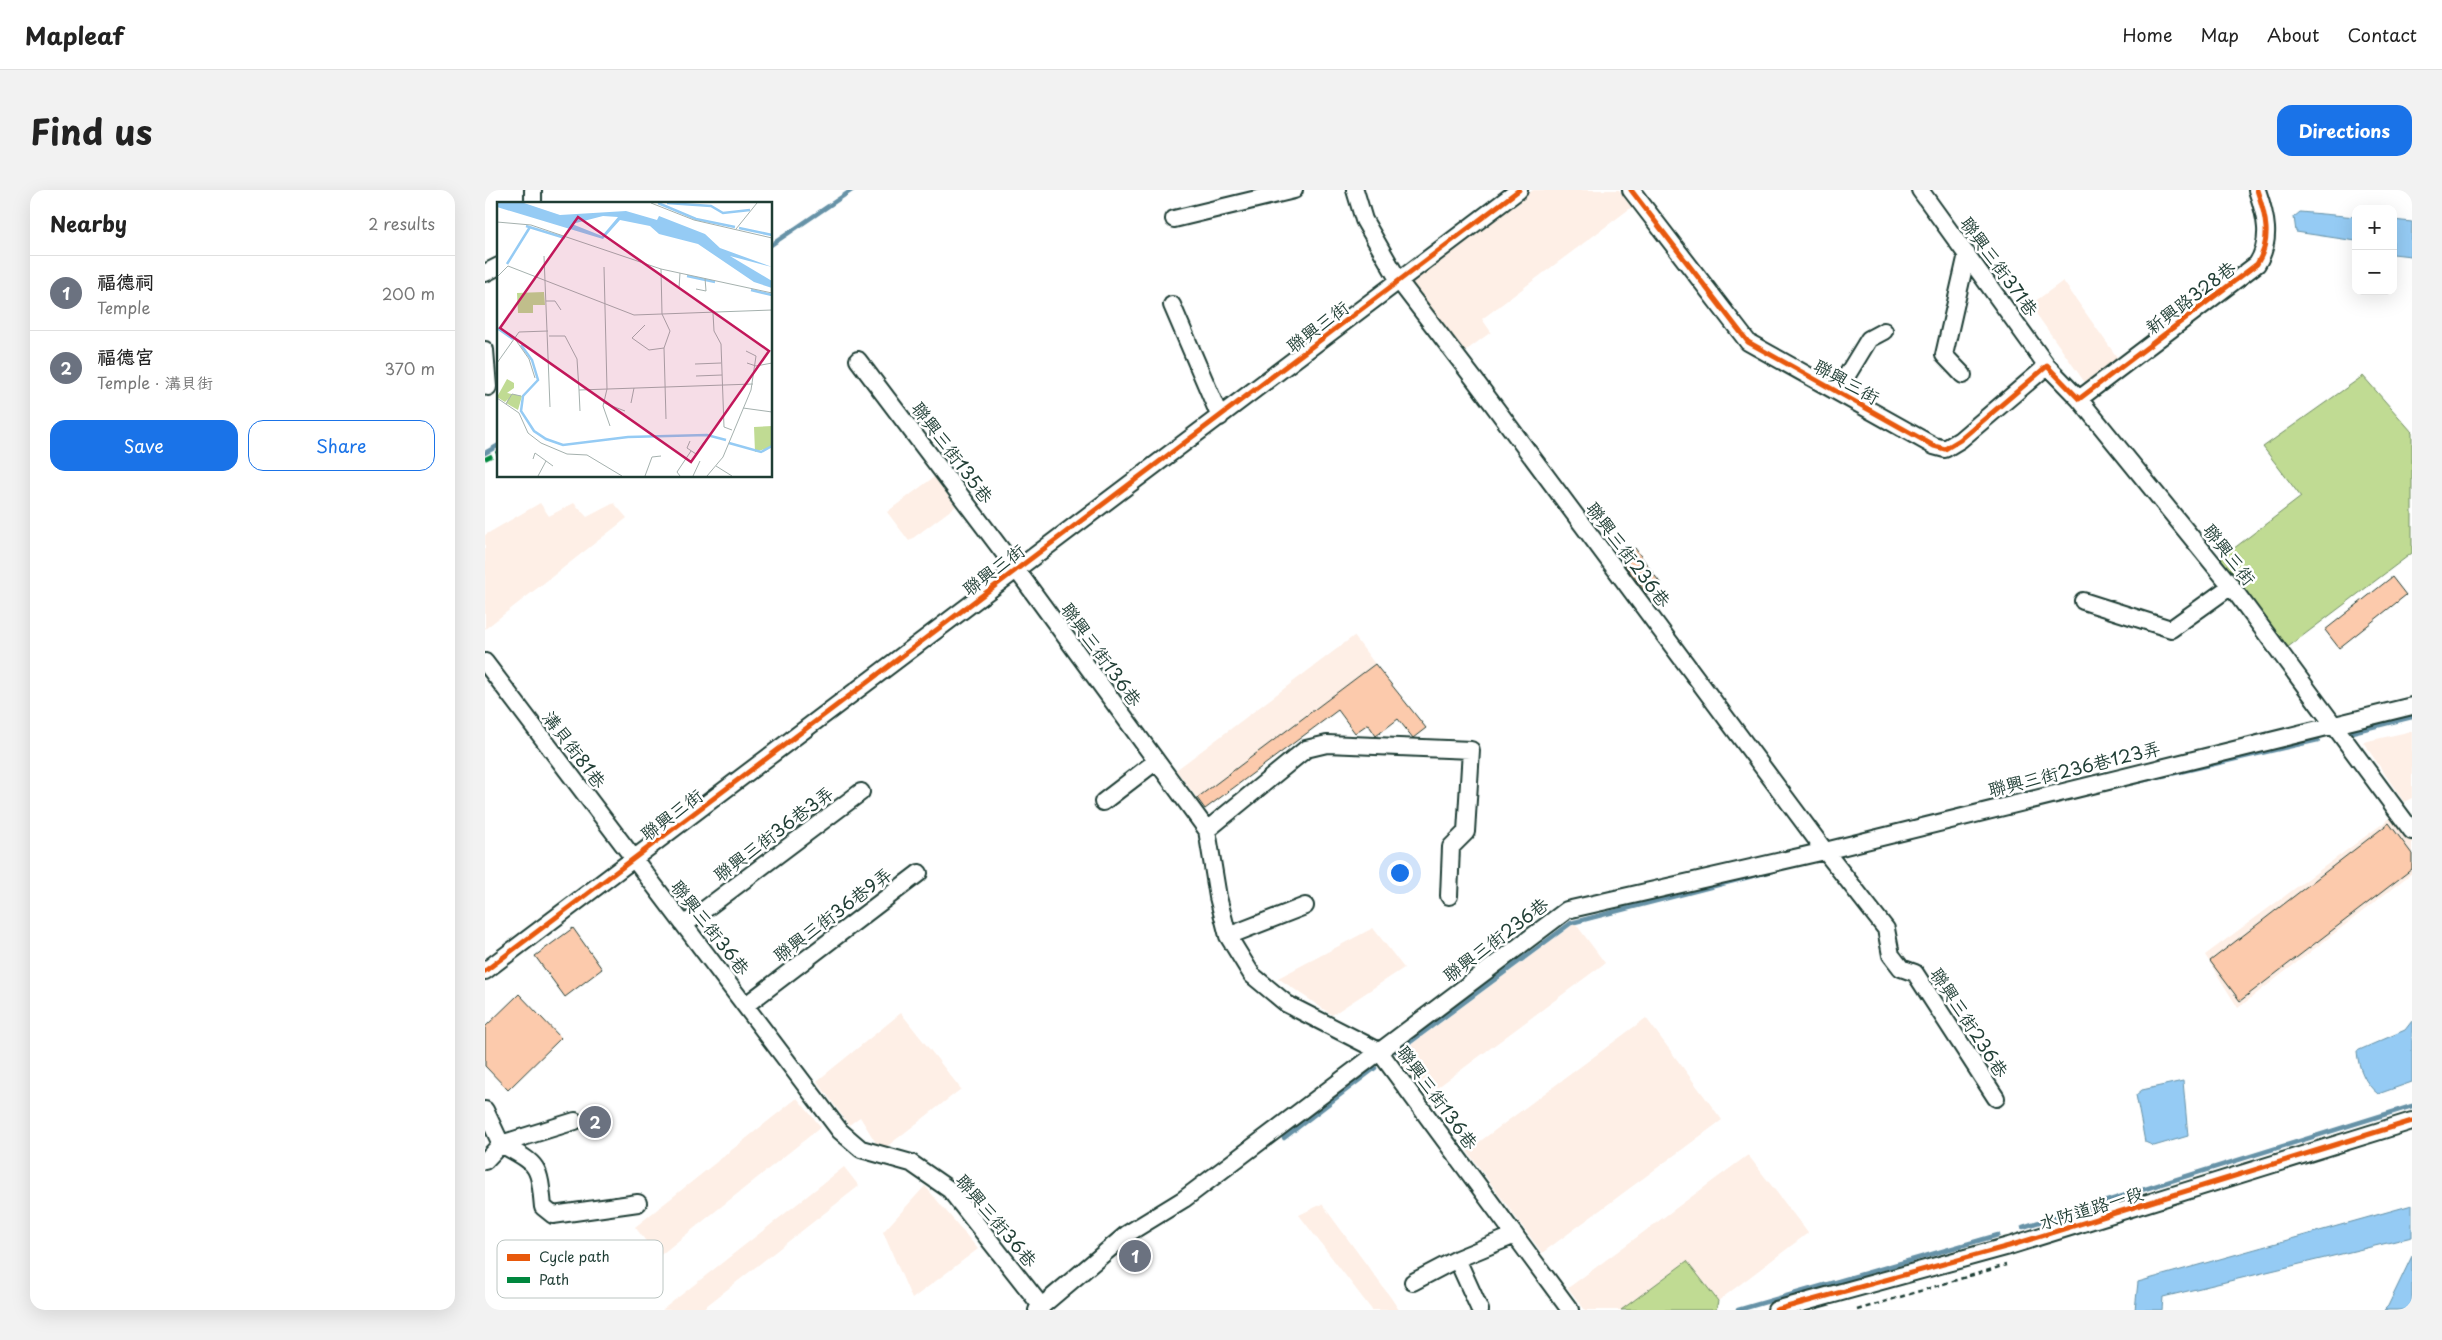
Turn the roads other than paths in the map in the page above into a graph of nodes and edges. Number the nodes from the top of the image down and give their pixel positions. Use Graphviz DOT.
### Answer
graph roads {
  1 [pos="1294,190"];
  2 [pos="1355,190"];
  3 [pos="1519,190"];
  4 [pos="1631,190"];
  5 [pos="1920,190"];
  6 [pos="2259,196"];
  7 [pos="1174,219"];
  8 [pos="1967,254"];
  9 [pos="497,267"];
  10 [pos="485,273"];
  11 [pos="1399,281"];
  12 [pos="1173,305"];
  13 [pos="1885,331"];
  14 [pos="485,350"];
  15 [pos="858,360"];
  16 [pos="2047,366"];
  17 [pos="1963,375"];
  18 [pos="488,387"];
  19 [pos="1838,390"];
  20 [pos="2079,399"];
  21 [pos="1220,417"];
  22 [pos="1016,569"];
  23 [pos="2231,586"];
  24 [pos="2083,601"];
  25 [pos="485,662"];
  26 [pos="2412,706"];
  27 [pos="2332,724"];
  28 [pos="1155,762"];
  29 [pos="861,792"];
  30 [pos="1103,802"];
  31 [pos="1207,830"];
  32 [pos="2412,831"];
  33 [pos="1825,851"];
  34 [pos="634,860"];
  35 [pos="919,873"];
  36 [pos="1449,896"];
  37 [pos="1305,906"];
  38 [pos="684,925"];
  39 [pos="1228,936"];
  40 [pos="485,971"];
  41 [pos="746,1005"];
  42 [pos="1379,1051"];
  43 [pos="1996,1098"];
  44 [pos="485,1110"];
  45 [pos="575,1121"];
  46 [pos="2412,1121"];
  47 [pos="501,1144"];
  48 [pos="485,1161"];
  49 [pos="638,1203"];
  50 [pos="1515,1235"];
  51 [pos="1457,1259"];
  52 [pos="1413,1282"];
  53 [pos="1040,1308"];
  54 [pos="1480,1310"];
  55 [pos="1570,1310"];
  56 [pos="1776,1310"];
  1 -- 7 [label="street"];
  2 -- 11 [label="street, 聯興三街236巷"];
  3 -- 11 [label="street, 聯興三街"];
  4 -- 19 [label="street, 聯興三街"];
  5 -- 8 [label="street, 聯興三街371巷"];
  6 -- 20 [label="street, 新興路328巷"];
  8 -- 16 [label="street, 聯興三街371巷"];
  8 -- 17 [label="street"];
  9 -- 10 [label="street"];
  11 -- 21 [label="street, 聯興三街"];
  11 -- 33 [label="street, 聯興三街236巷"];
  12 -- 21 [label="street"];
  13 -- 19 [label="street"];
  14 -- 18 [label="street"];
  15 -- 22 [label="street, 聯興三街135巷"];
  16 -- 19 [label="street, 聯興三街"];
  16 -- 20 [label="street, 聯興三街"];
  20 -- 23 [label="street, 聯興三街"];
  21 -- 22 [label="street, 聯興三街"];
  22 -- 28 [label="street, 聯興三街136巷"];
  22 -- 34 [label="street, 聯興三街"];
  23 -- 24 [label="street"];
  23 -- 27 [label="street, 聯興三街"];
  25 -- 34 [label="street, 溝貝街81巷"];
  26 -- 27 [label="street, 聯興三街236巷123弄"];
  27 -- 32 [label="street, 聯興三街"];
  27 -- 33 [label="street, 聯興三街236巷123弄"];
  28 -- 30 [label="street"];
  28 -- 31 [label="street, 聯興三街136巷"];
  29 -- 38 [label="street, 聯興三街36巷3弄"];
  31 -- 36 [label="street"];
  31 -- 39 [label="street, 聯興三街136巷"];
  33 -- 42 [label="street, 聯興三街236巷"];
  33 -- 43 [label="street, 聯興三街236巷"];
  34 -- 38 [label="street, 聯興三街36巷"];
  34 -- 40 [label="street, 聯興三街"];
  35 -- 41 [label="street, 聯興三街36巷9弄"];
  37 -- 39 [label="street"];
  38 -- 41 [label="street, 聯興三街36巷"];
  39 -- 42 [label="street, 聯興三街136巷"];
  41 -- 53 [label="street, 聯興三街36巷"];
  42 -- 50 [label="street, 聯興三街136巷"];
  42 -- 53 [label="street, 聯興三街36巷"];
  44 -- 47 [label="street"];
  45 -- 47 [label="street"];
  46 -- 56 [label="street, 水防道路一段"];
  47 -- 48 [label="street"];
  47 -- 49 [label="street"];
  50 -- 51 [label="street"];
  50 -- 55 [label="street, 聯興三街136巷"];
  51 -- 52 [label="street"];
  51 -- 54 [label="street"];
}
